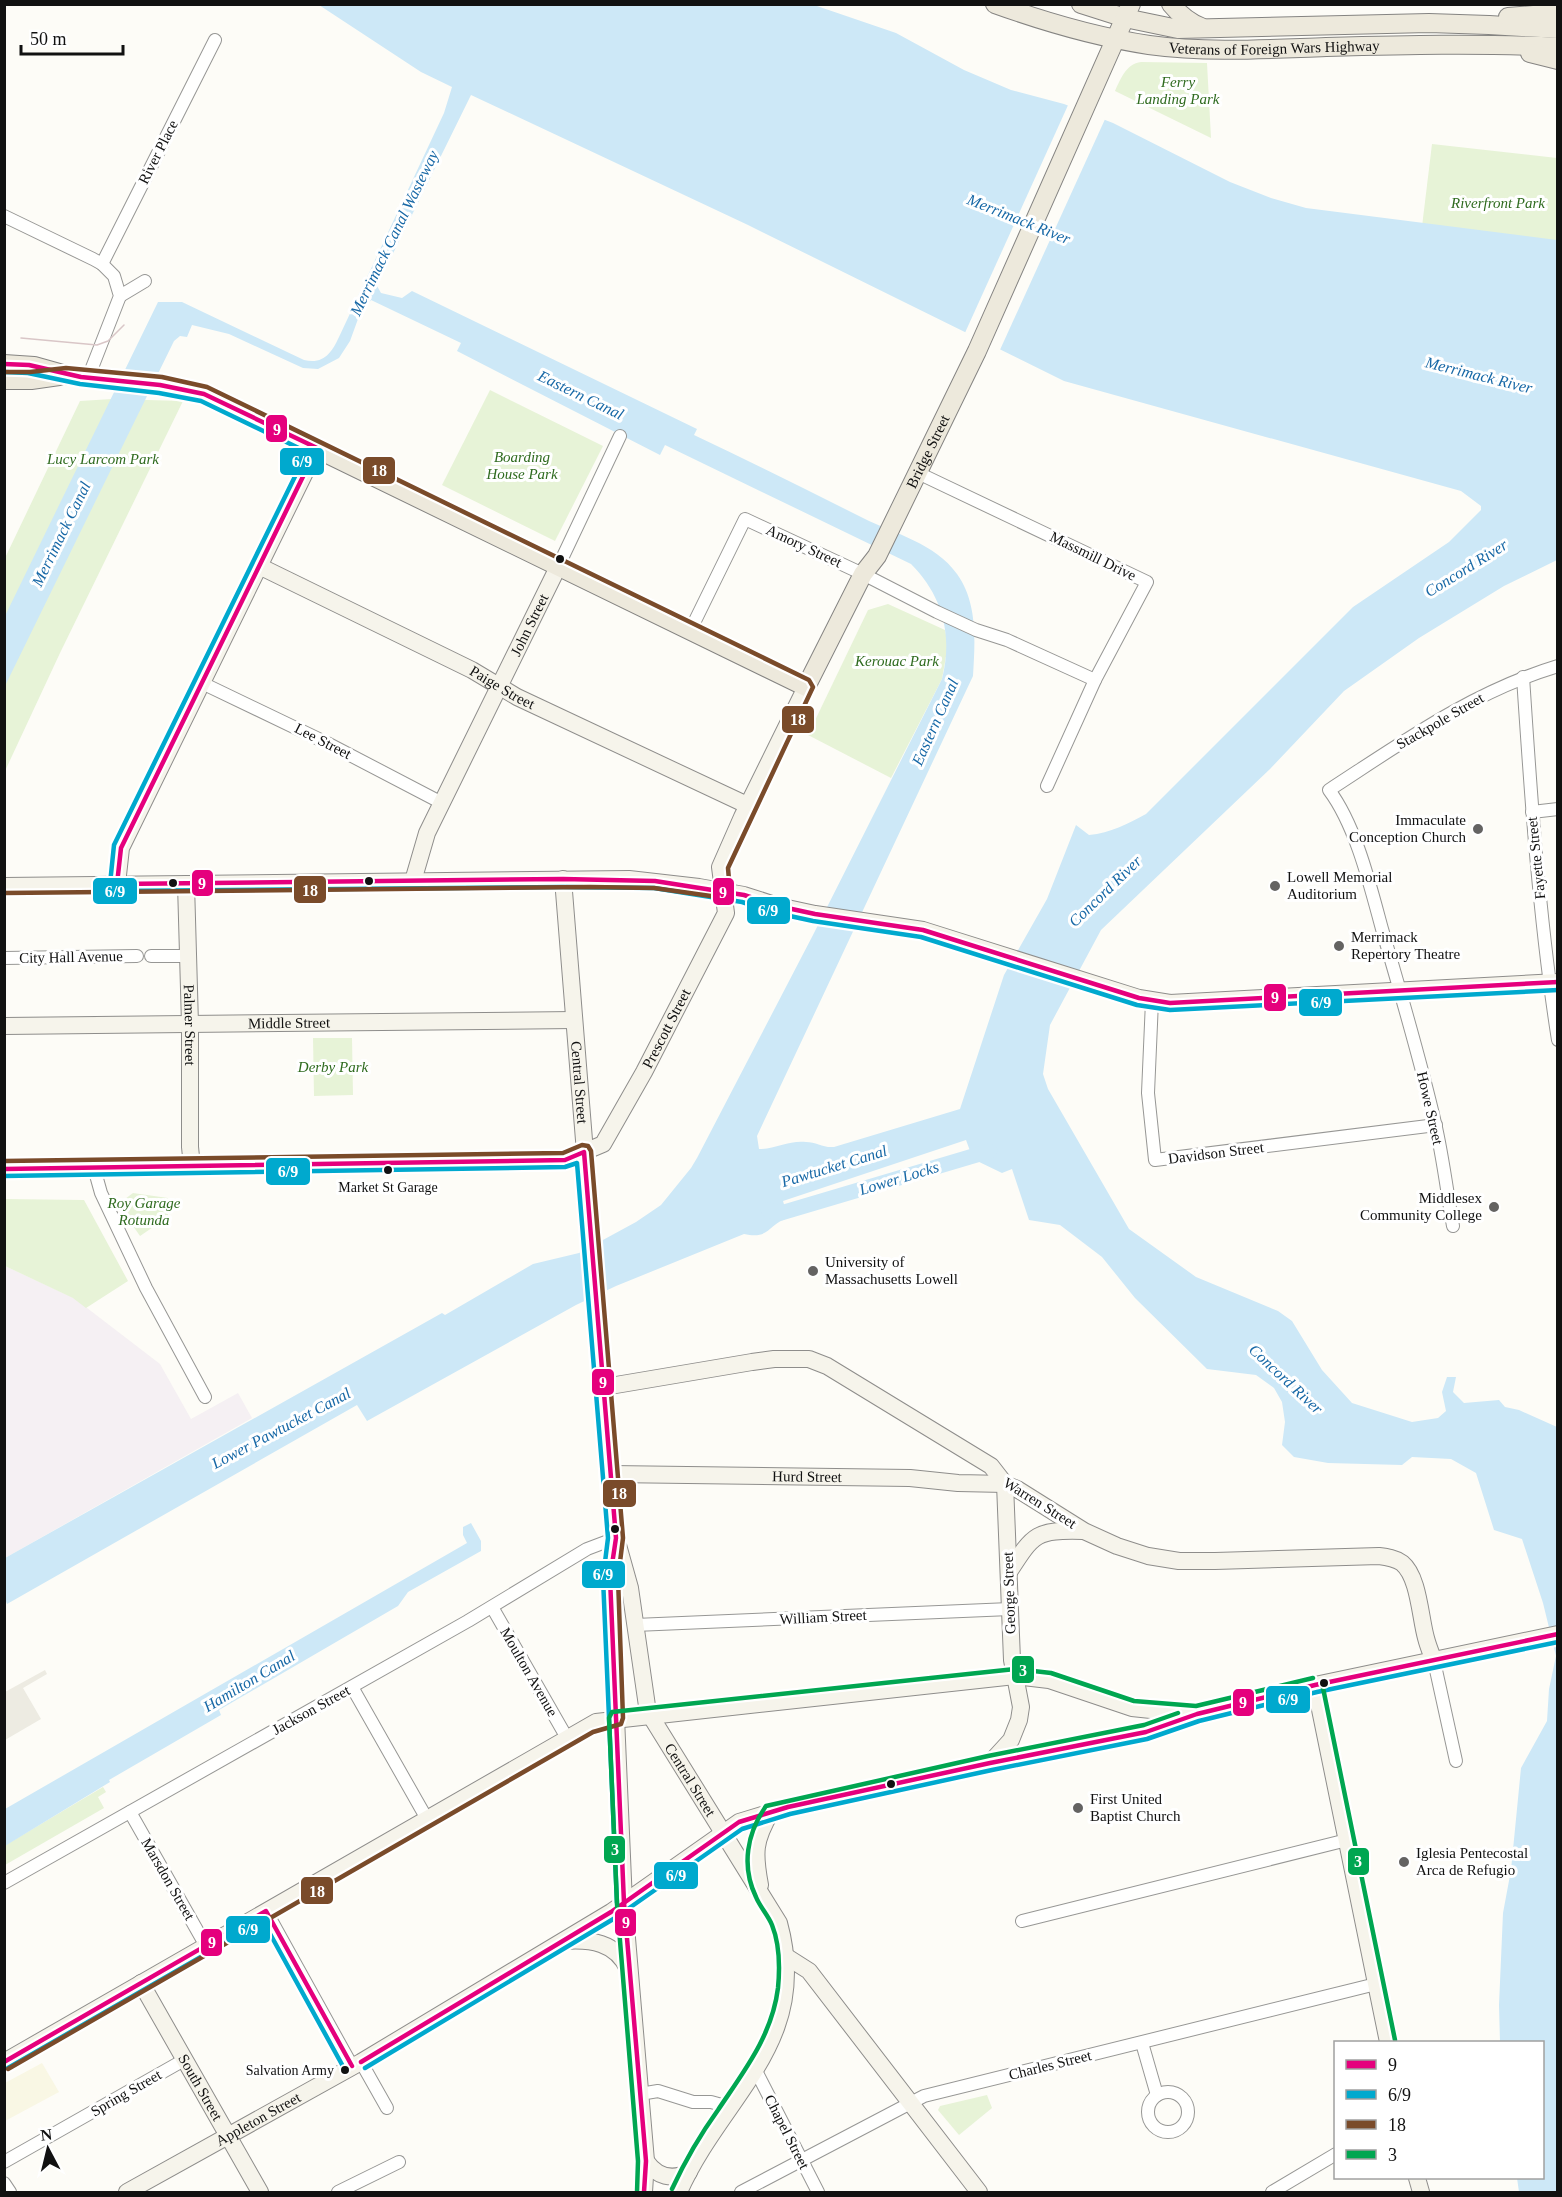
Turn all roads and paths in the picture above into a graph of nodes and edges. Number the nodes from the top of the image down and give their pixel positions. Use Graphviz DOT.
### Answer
graph roads {
  1 [pos="995,4"];
  2 [pos="1081,4"];
  3 [pos="1171,4"];
  4 [pos="1128,11"];
  5 [pos="1557,13"];
  6 [pos="1429,23"];
  7 [pos="1206,29"];
  8 [pos="1557,29"];
  9 [pos="1116,39"];
  10 [pos="215,40"];
  11 [pos="1490,44"];
  12 [pos="1557,47"];
  13 [pos="1557,60"];
  14 [pos="4,216"];
  15 [pos="102,264"];
  16 [pos="145,281"];
  17 [pos="120,296"];
  18 [pos="4,363"];
  19 [pos="66,375"];
  20 [pos="88,378"];
  21 [pos="4,380"];
  22 [pos="620,436"];
  23 [pos="317,448"];
  24 [pos="918,472"];
  25 [pos="259,566"];
  26 [pos="558,567"];
  27 [pos="863,574"];
  28 [pos="690,631"];
  29 [pos="1557,666"];
  30 [pos="1522,677"];
  31 [pos="1095,680"];
  32 [pos="202,683"];
  33 [pos="500,687"];
  34 [pos="806,687"];
  35 [pos="1047,786"];
  36 [pos="1329,790"];
  37 [pos="442,803"];
  38 [pos="747,806"];
  39 [pos="1557,809"];
  40 [pos="1532,812"];
  41 [pos="563,879"];
  42 [pos="413,881"];
  43 [pos="117,884"];
  44 [pos="186,884"];
  45 [pos="4,886"];
  46 [pos="723,891"];
  47 [pos="137,956"];
  48 [pos="151,956"];
  49 [pos="188,956"];
  50 [pos="4,958"];
  51 [pos="1553,983"];
  52 [pos="1400,991"];
  53 [pos="1152,1001"];
  54 [pos="574,1020"];
  55 [pos="190,1024"];
  56 [pos="4,1026"];
  57 [pos="1557,1040"];
  58 [pos="1436,1125"];
  59 [pos="584,1152"];
  60 [pos="192,1166"];
  61 [pos="94,1168"];
  62 [pos="4,1169"];
  63 [pos="1453,1226"];
  64 [pos="604,1387"];
  65 [pos="205,1396"];
  66 [pos="611,1474"];
  67 [pos="1005,1484"];
  68 [pos="1084,1531"];
  69 [pos="616,1538"];
  70 [pos="1009,1572"];
  71 [pos="492,1607"];
  72 [pos="1010,1609"];
  73 [pos="635,1625"];
  74 [pos="1557,1634"];
  75 [pos="1434,1661"];
  76 [pos="1015,1676"];
  77 [pos="1315,1685"];
  78 [pos="352,1687"];
  79 [pos="1197,1714"];
  80 [pos="650,1715"];
  81 [pos="616,1718"];
  82 [pos="567,1738"];
  83 [pos="1456,1761"];
  84 [pos="990,1763"];
  85 [pos="130,1812"];
  86 [pos="771,1812"];
  87 [pos="427,1819"];
  88 [pos="724,1832"];
  89 [pos="1347,1840"];
  90 [pos="4,1883"];
  91 [pos="762,1893"];
  92 [pos="624,1903"];
  93 [pos="266,1911"];
  94 [pos="1022,1921"];
  95 [pos="560,1942"];
  96 [pos="206,1946"];
  97 [pos="787,1957"];
  98 [pos="630,1973"];
  99 [pos="141,1983"];
  100 [pos="1376,1984"];
  101 [pos="1388,2041"];
  102 [pos="1142,2043"];
  103 [pos="184,2060"];
  104 [pos="4,2062"];
  105 [pos="357,2064"];
  106 [pos="756,2071"];
  107 [pos="640,2094"];
  108 [pos="1157,2095"];
  109 [pos="910,2104"];
  110 [pos="729,2107"];
  111 [pos="387,2108"];
  112 [pos="228,2135"];
  113 [pos="1334,2155"];
  114 [pos="802,2160"];
  115 [pos="646,2161"];
  116 [pos="4,2162"];
  117 [pos="399,2162"];
  118 [pos="689,2172"];
  119 [pos="4,2183"];
  120 [pos="10,2193"];
  121 [pos="127,2193"];
  122 [pos="260,2193"];
  123 [pos="338,2193"];
  124 [pos="644,2193"];
  125 [pos="679,2193"];
  126 [pos="741,2193"];
  127 [pos="818,2193"];
  128 [pos="979,2193"];
  129 [pos="1272,2193"];
  1 -- 9 [label="main road, Veterans of Foreign Wars Highway"];
  2 -- 4 [label="main road, Veterans of Foreign Wars Highway"];
  3 -- 7 [label="main road"];
  4 -- 7 [label="main road, Veterans of Foreign Wars Highway"];
  4 -- 9 [label="main road, Bridge Street"];
  5 -- 6 [label="main road"];
  6 -- 7 [label="main road, Veterans of Foreign Wars Highway"];
  6 -- 8 [label="main road, Veterans of Foreign Wars Highway"];
  9 -- 11 [label="main road, Veterans of Foreign Wars Highway"];
  9 -- 24 [label="main road, Bridge Street"];
  10 -- 15 [label="street, River Place"];
  11 -- 12 [label="main road, Veterans of Foreign Wars Highway"];
  11 -- 13 [label="main road"];
  14 -- 15 [label="street"];
  15 -- 17 [label="street"];
  16 -- 17 [label="street"];
  17 -- 20 [label="street"];
  18 -- 19 [label="main road"];
  19 -- 20 [label="main road"];
  19 -- 21 [label="main road"];
  20 -- 23 [label="main road"];
  22 -- 26 [label="street, John Street"];
  23 -- 25 [label="main road"];
  23 -- 26 [label="main road"];
  24 -- 27 [label="main road, Bridge Street"];
  24 -- 31 [label="street, Massmill Drive"];
  25 -- 32 [label="main road"];
  25 -- 33 [label="main road, Paige Street"];
  26 -- 28 [label="main road"];
  26 -- 33 [label="main road, John Street"];
  27 -- 28 [label="street, Amory Street"];
  27 -- 31 [label="street, Amory Street"];
  27 -- 34 [label="main road, Bridge Street"];
  28 -- 34 [label="main road"];
  29 -- 30 [label="street, Stackpole Street"];
  30 -- 36 [label="street, Stackpole Street"];
  30 -- 40 [label="street, Fayette Street"];
  31 -- 35 [label="street"];
  32 -- 37 [label="street, Lee Street"];
  32 -- 43 [label="main road"];
  33 -- 37 [label="main road, John Street"];
  33 -- 38 [label="main road, Paige Street"];
  34 -- 38 [label="main road, Bridge Street"];
  36 -- 52 [label="street, Howe Street"];
  37 -- 42 [label="main road, John Street"];
  38 -- 46 [label="main road, Bridge Street"];
  39 -- 40 [label="street"];
  40 -- 51 [label="street, Fayette Street"];
  41 -- 42 [label="main road"];
  41 -- 46 [label="main road"];
  41 -- 54 [label="main road, Central Street"];
  42 -- 44 [label="main road"];
  43 -- 44 [label="main road"];
  43 -- 45 [label="main road"];
  44 -- 49 [label="main road, Palmer Street"];
  46 -- 53 [label="main road"];
  46 -- 59 [label="main road, Prescott Street"];
  47 -- 50 [label="street, City Hall Avenue"];
  48 -- 49 [label="street"];
  49 -- 55 [label="main road, Palmer Street"];
  51 -- 52 [label="main road"];
  51 -- 57 [label="street, Fayette Street"];
  52 -- 53 [label="main road"];
  52 -- 58 [label="street, Howe Street"];
  53 -- 58 [label="street, Davidson Street"];
  54 -- 55 [label="main road, Middle Street"];
  54 -- 59 [label="main road, Central Street"];
  55 -- 56 [label="main road, Middle Street"];
  55 -- 60 [label="main road, Palmer Street"];
  58 -- 63 [label="street, Howe Street"];
  59 -- 60 [label="main road, Prescott Street"];
  59 -- 64 [label="main road, Central Street"];
  60 -- 61 [label="main road, Prescott Street"];
  61 -- 62 [label="main road, Prescott Street"];
  61 -- 65 [label="street"];
  64 -- 66 [label="main road, Central Street"];
  64 -- 67 [label="main road, Warren Street"];
  66 -- 67 [label="main road, Hurd Street"];
  66 -- 69 [label="main road, Central Street"];
  67 -- 68 [label="main road, Warren Street"];
  67 -- 70 [label="main road, George Street"];
  68 -- 70 [label="main road"];
  68 -- 75 [label="main road, Warren Street"];
  69 -- 71 [label="street, Jackson Street"];
  69 -- 73 [label="main road, Central Street"];
  69 -- 81 [label="main road, Central Street"];
  70 -- 72 [label="main road, George Street"];
  71 -- 78 [label="street, Jackson Street"];
  71 -- 82 [label="street, Moulton Avenue"];
  72 -- 73 [label="street, William Street"];
  72 -- 76 [label="main road, George Street"];
  73 -- 80 [label="main road, Central Street"];
  74 -- 75 [label="main road"];
  75 -- 77 [label="main road"];
  75 -- 83 [label="street"];
  76 -- 79 [label="main road"];
  76 -- 80 [label="main road"];
  76 -- 84 [label="main road, George Street"];
  77 -- 79 [label="main road"];
  77 -- 89 [label="main road"];
  78 -- 85 [label="street, Jackson Street"];
  78 -- 87 [label="street"];
  79 -- 84 [label="main road, Appleton Street"];
  80 -- 81 [label="main road"];
  80 -- 88 [label="main road, Central Street"];
  81 -- 82 [label="main road"];
  81 -- 92 [label="main road, Central Street"];
  82 -- 87 [label="main road"];
  84 -- 86 [label="main road, Appleton Street"];
  85 -- 90 [label="street, Jackson Street"];
  85 -- 96 [label="street, Marsdon Street"];
  86 -- 88 [label="main road, Appleton Street"];
  86 -- 91 [label="main road"];
  87 -- 93 [label="main road"];
  88 -- 91 [label="main road, Central Street"];
  88 -- 92 [label="main road, Appleton Street"];
  89 -- 94 [label="street"];
  89 -- 100 [label="main road"];
  91 -- 97 [label="main road, Central Street"];
  92 -- 95 [label="main road, Appleton Street"];
  92 -- 98 [label="main road, Central Street"];
  93 -- 96 [label="main road"];
  93 -- 105 [label="street"];
  95 -- 98 [label="main road"];
  95 -- 105 [label="main road, Appleton Street"];
  96 -- 99 [label="main road"];
  97 -- 106 [label="main road, Central Street"];
  97 -- 109 [label="main road"];
  98 -- 107 [label="main road, Central Street"];
  99 -- 103 [label="main road, South Street"];
  99 -- 104 [label="main road"];
  100 -- 101 [label="main road"];
  100 -- 102 [label="street, Charles Street"];
  102 -- 108 [label="street"];
  102 -- 109 [label="street, Charles Street"];
  103 -- 112 [label="main road, South Street"];
  103 -- 116 [label="street, Spring Street"];
  105 -- 111 [label="street"];
  105 -- 112 [label="main road, Appleton Street"];
  106 -- 110 [label="main road, Central Street"];
  106 -- 114 [label="street, Chapel Street"];
  107 -- 110 [label="street"];
  107 -- 115 [label="main road, Central Street"];
  109 -- 114 [label="street, Charles Street"];
  109 -- 128 [label="main road"];
  110 -- 118 [label="main road, Central Street"];
  112 -- 121 [label="main road, Appleton Street"];
  112 -- 122 [label="main road, South Street"];
  113 -- 129 [label="street"];
  114 -- 126 [label="street, Charles Street"];
  114 -- 127 [label="street, Chapel Street"];
  115 -- 118 [label="main road"];
  115 -- 124 [label="main road, Central Street"];
  117 -- 123 [label="street"];
  118 -- 125 [label="main road, Central Street"];
  119 -- 120 [label="street"];
}
